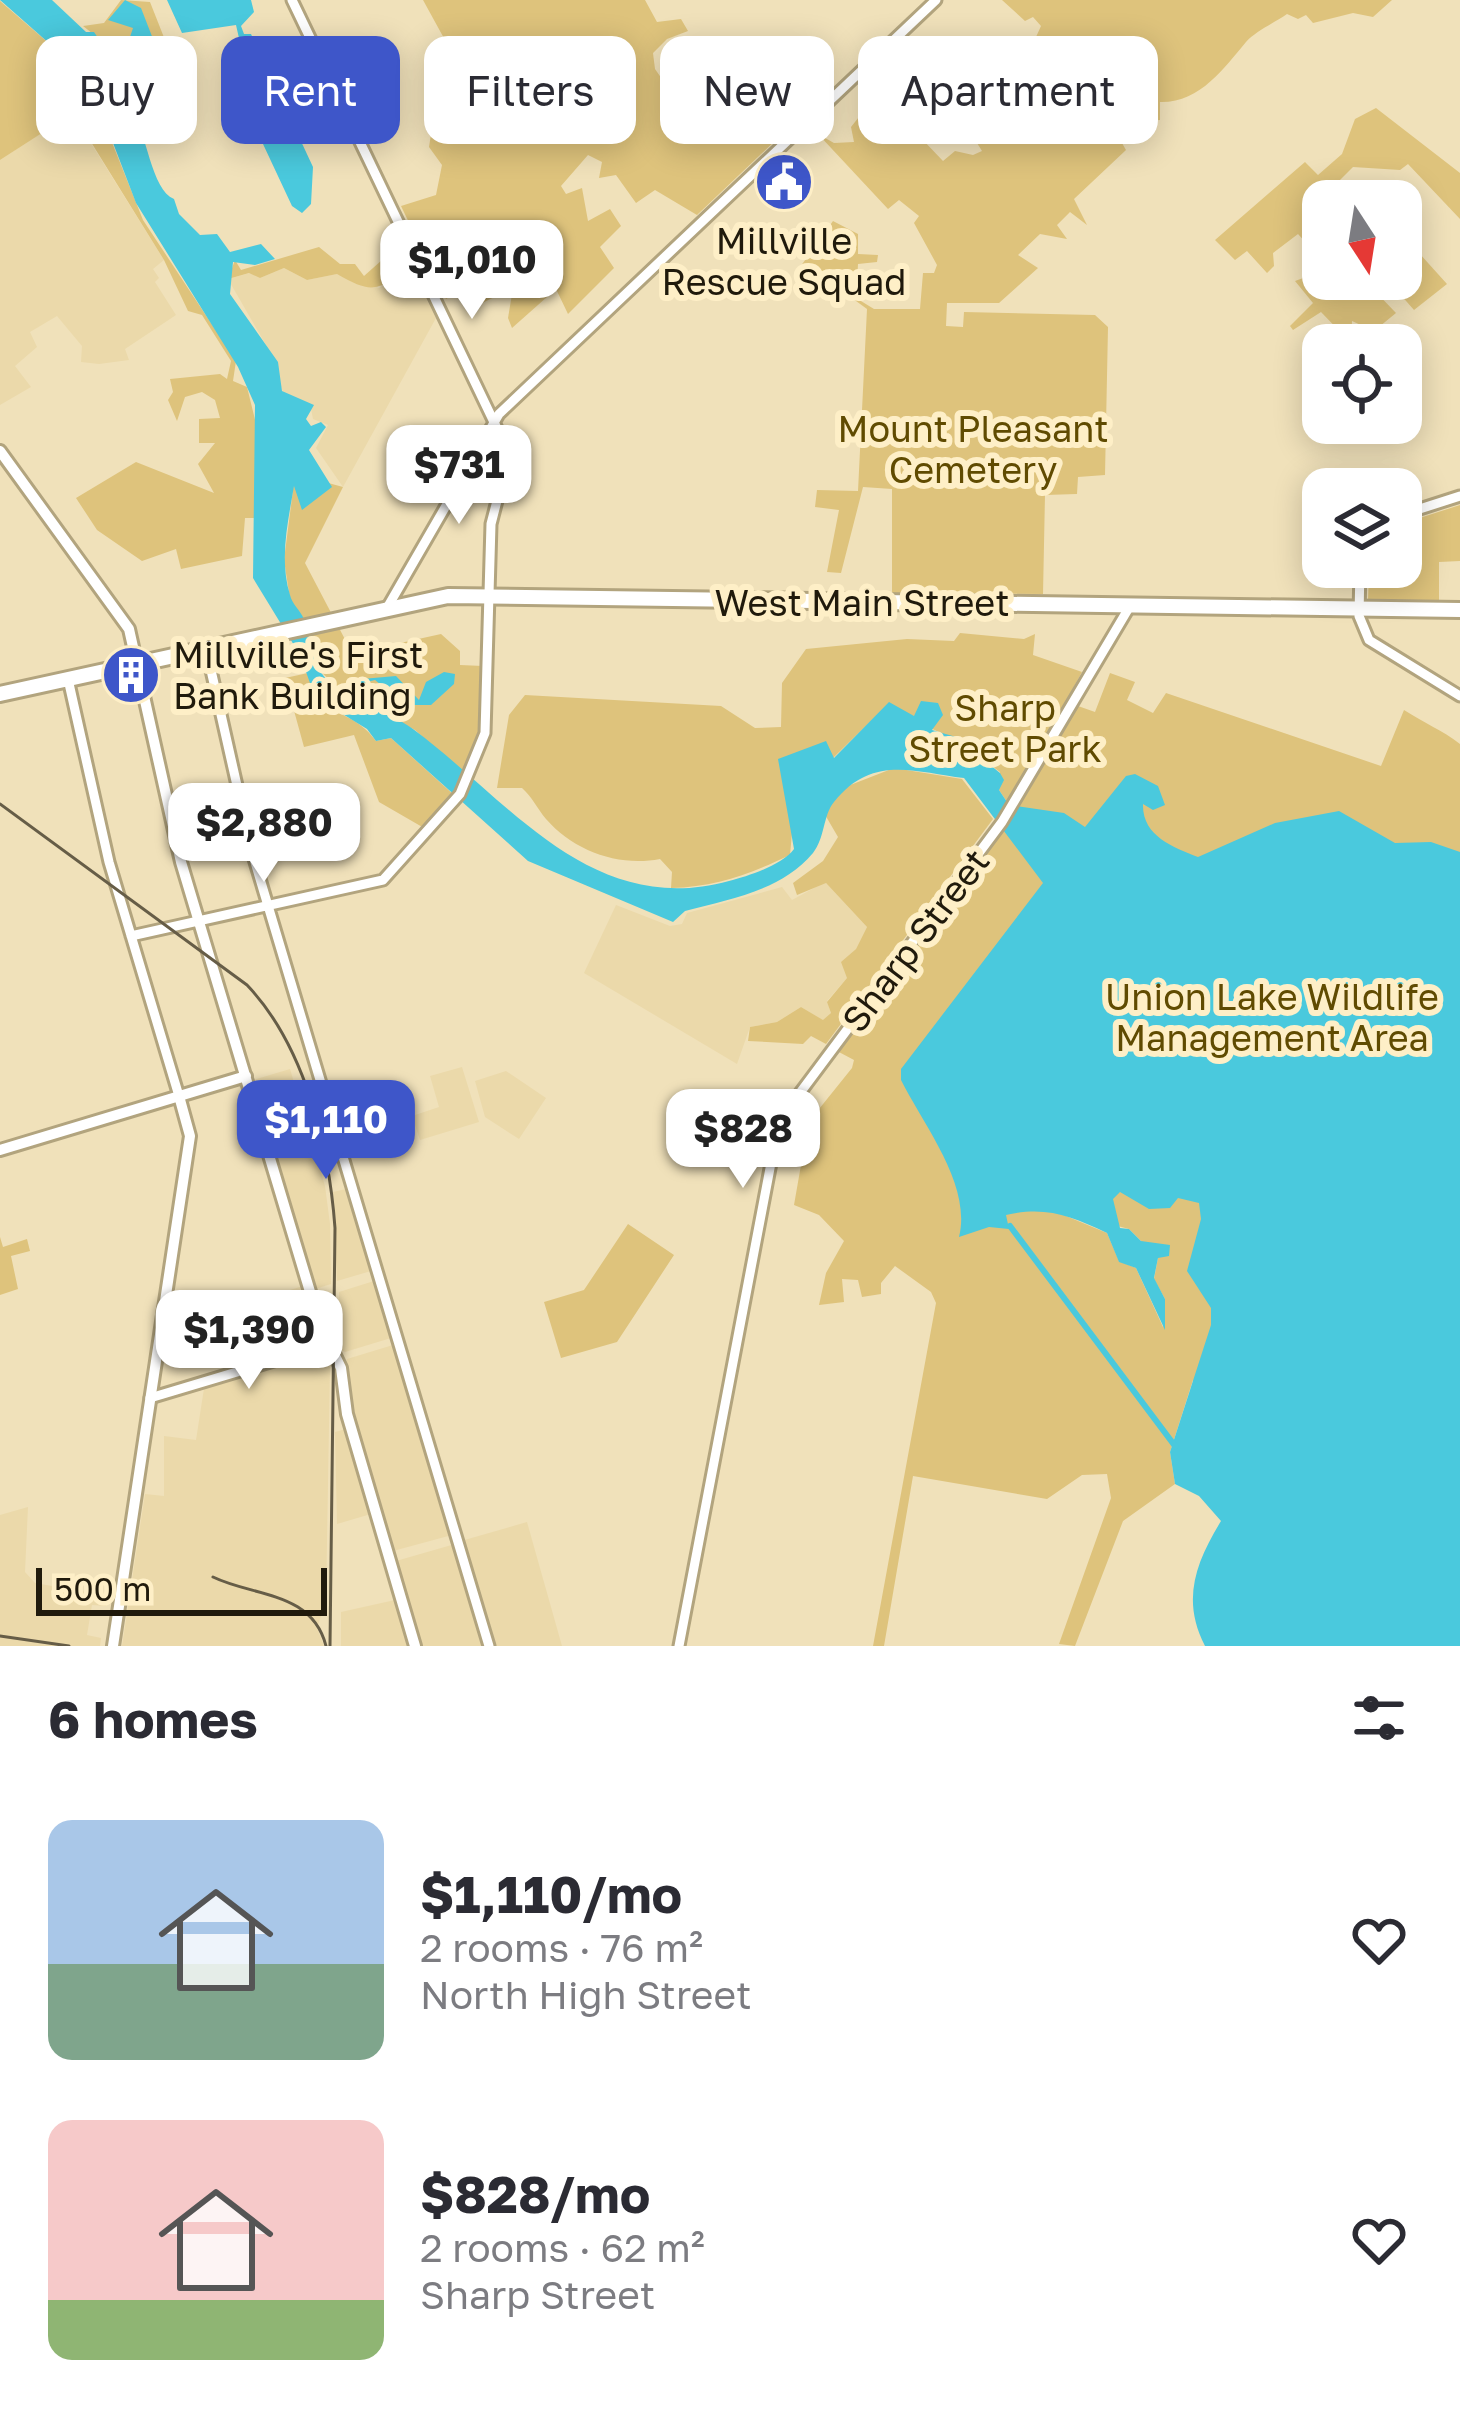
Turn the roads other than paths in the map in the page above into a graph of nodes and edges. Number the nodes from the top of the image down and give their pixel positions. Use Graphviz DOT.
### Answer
graph roads {
  1 [pos="292,0"];
  2 [pos="936,0"];
  3 [pos="494,421"];
  4 [pos="0,451"];
  5 [pos="1460,496"];
  6 [pos="1422,508"];
  7 [pos="1359,588"];
  8 [pos="490,596"];
  9 [pos="1130,604"];
  10 [pos="387,608"];
  11 [pos="1359,608"];
  12 [pos="1460,610"];
  13 [pos="206,648"];
  14 [pos="137,664"];
  15 [pos="68,679"];
  16 [pos="0,694"];
  17 [pos="1460,696"];
  18 [pos="268,908"];
  19 [pos="200,924"];
  20 [pos="131,936"];
  21 [pos="246,1076"];
  22 [pos="178,1096"];
  23 [pos="0,1150"];
  24 [pos="319,1323"];
  25 [pos="330,1344"];
  26 [pos="310,1350"];
  27 [pos="338,1358"];
  28 [pos="150,1398"];
  29 [pos="113,1646"];
  30 [pos="415,1646"];
  31 [pos="490,1646"];
  32 [pos="679,1646"];
  1 -- 3 [label="street"];
  2 -- 3 [label="street"];
  3 -- 8 [label="street"];
  3 -- 10 [label="street"];
  4 -- 14 [label="main road"];
  5 -- 6 [label="street"];
  7 -- 11 [label="street"];
  8 -- 9 [label="highway, West Main Street"];
  8 -- 10 [label="highway, West Main Street"];
  8 -- 18 [label="street"];
  9 -- 11 [label="highway, West Main Street"];
  9 -- 32 [label="street, Sharp Street"];
  10 -- 13 [label="highway, West Main Street"];
  11 -- 12 [label="highway, West Main Street"];
  11 -- 17 [label="street"];
  13 -- 14 [label="highway, West Main Street"];
  13 -- 18 [label="street"];
  14 -- 15 [label="highway, West Main Street"];
  14 -- 19 [label="main road"];
  15 -- 16 [label="highway, West Main Street"];
  15 -- 20 [label="street"];
  18 -- 19 [label="street"];
  18 -- 31 [label="street"];
  19 -- 20 [label="street"];
  19 -- 21 [label="main road"];
  20 -- 22 [label="street"];
  21 -- 22 [label="main road"];
  21 -- 24 [label="main road"];
  22 -- 23 [label="main road"];
  22 -- 28 [label="main road"];
  24 -- 25 [label="main road"];
  24 -- 26 [label="main road"];
  25 -- 26 [label="street"];
  25 -- 27 [label="main road"];
  26 -- 27 [label="main road"];
  26 -- 28 [label="street"];
  27 -- 30 [label="main road"];
  28 -- 29 [label="main road"];
}
